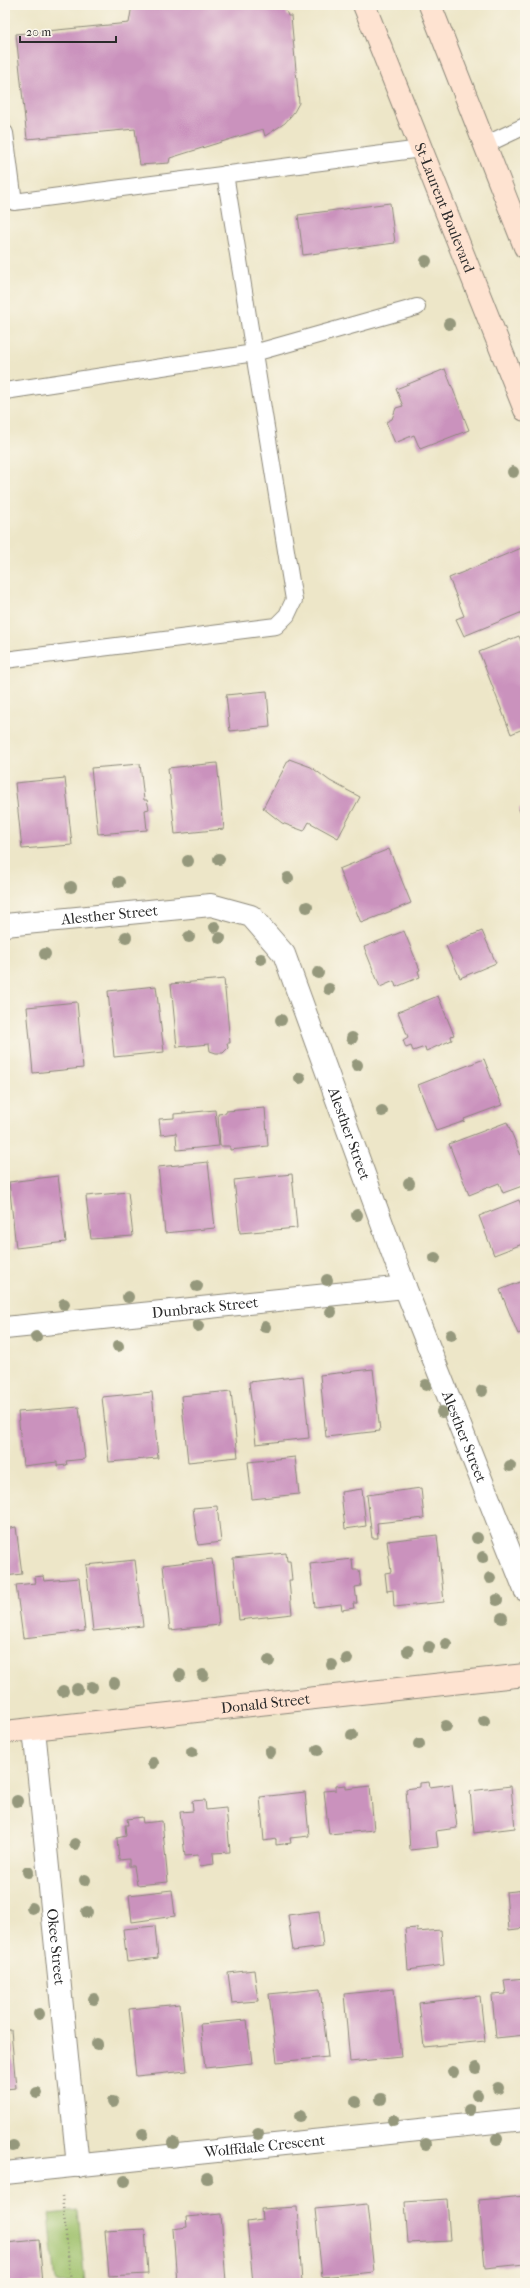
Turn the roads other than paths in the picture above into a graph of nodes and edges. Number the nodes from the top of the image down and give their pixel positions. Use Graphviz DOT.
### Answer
graph roads {
  1 [pos="364,5"];
  2 [pos="430,5"];
  3 [pos="525,126"];
  4 [pos="5,133"];
  5 [pos="485,145"];
  6 [pos="421,149"];
  7 [pos="7,165"];
  8 [pos="225,174"];
  9 [pos="525,247"];
  10 [pos="417,307"];
  11 [pos="254,353"];
  12 [pos="5,392"];
  13 [pos="525,410"];
  14 [pos="5,660"];
  15 [pos="5,925"];
  16 [pos="405,1287"];
  17 [pos="5,1328"];
  18 [pos="525,1590"];
  19 [pos="525,1675"];
  20 [pos="34,1729"];
  21 [pos="5,1732"];
  22 [pos="525,2119"];
  23 [pos="68,2166"];
  24 [pos="5,2173"];
  1 -- 6 [label="main road, St-Laurent Boulevard"];
  2 -- 5 [label="main road"];
  3 -- 5 [label="lane"];
  4 -- 7 [label="lane"];
  5 -- 9 [label="main road"];
  6 -- 8 [label="lane"];
  6 -- 13 [label="main road, St-Laurent Boulevard"];
  7 -- 8 [label="lane"];
  8 -- 11 [label="lane"];
  10 -- 11 [label="lane"];
  11 -- 12 [label="lane"];
  11 -- 14 [label="lane"];
  15 -- 16 [label="street, Alesther Street"];
  16 -- 17 [label="street, Dunbrack Street"];
  16 -- 18 [label="street, Alesther Street"];
  19 -- 20 [label="main road, Donald Street"];
  20 -- 21 [label="main road, Donald Street"];
  20 -- 23 [label="street, Okee Street"];
  22 -- 23 [label="street, Wolffdale Crescent"];
  23 -- 24 [label="street, Wolffdale Crescent"];
}
